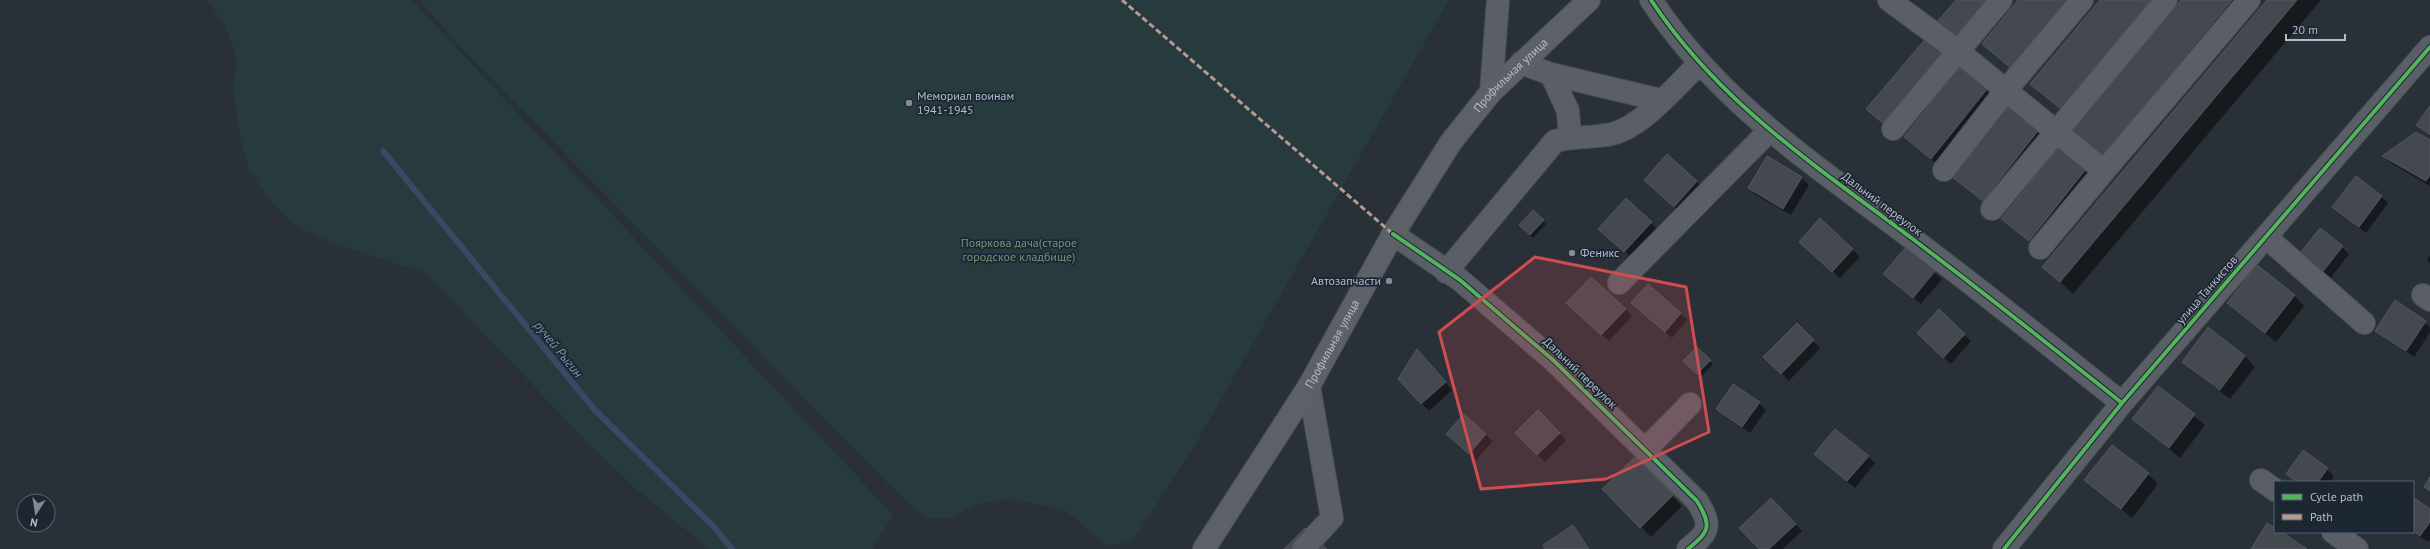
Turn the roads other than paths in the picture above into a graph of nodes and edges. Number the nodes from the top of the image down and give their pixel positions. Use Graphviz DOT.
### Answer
graph roads {
  1 [pos="1498,0"];
  2 [pos="1589,0"];
  3 [pos="1651,0"];
  4 [pos="1889,0"];
  5 [pos="2001,0"];
  6 [pos="2082,0"];
  7 [pos="2166,0"];
  8 [pos="2249,0"];
  9 [pos="2430,47"];
  10 [pos="1958,51"];
  11 [pos="1521,63"];
  12 [pos="1699,64"];
  13 [pos="1551,74"];
  14 [pos="2006,90"];
  15 [pos="1491,92"];
  16 [pos="1660,100"];
  17 [pos="1893,129"];
  18 [pos="1769,131"];
  19 [pos="2055,131"];
  20 [pos="1570,137"];
  21 [pos="1944,170"];
  22 [pos="2104,171"];
  23 [pos="1992,209"];
  24 [pos="1393,234"];
  25 [pos="2266,237"];
  26 [pos="2040,248"];
  27 [pos="1446,272"];
  28 [pos="1619,283"];
  29 [pos="2364,323"];
  30 [pos="1309,386"];
  31 [pos="2122,403"];
  32 [pos="1690,404"];
  33 [pos="1645,450"];
  34 [pos="2334,533"];
  35 [pos="1204,549"];
  36 [pos="1302,549"];
  37 [pos="1688,549"];
  38 [pos="2004,549"];
  39 [pos="2357,549"];
  1 -- 15 [label="street"];
  2 -- 11 [label="main road, Профильная улица"];
  3 -- 12 [label="street, Дальний переулок"];
  4 -- 10 [label="street"];
  5 -- 10 [label="street"];
  6 -- 14 [label="street"];
  7 -- 19 [label="street"];
  8 -- 22 [label="street"];
  9 -- 25 [label="street, улица Танкистов"];
  10 -- 14 [label="street"];
  10 -- 17 [label="street"];
  11 -- 13 [label="street"];
  11 -- 15 [label="main road, Профильная улица"];
  12 -- 16 [label="street"];
  12 -- 18 [label="street, Дальний переулок"];
  13 -- 16 [label="street"];
  13 -- 20 [label="street"];
  14 -- 19 [label="street"];
  14 -- 21 [label="street"];
  15 -- 24 [label="main road, Профильная улица"];
  16 -- 20 [label="street"];
  18 -- 28 [label="street"];
  18 -- 31 [label="street, Дальний переулок"];
  19 -- 22 [label="street"];
  19 -- 23 [label="street"];
  20 -- 27 [label="street"];
  22 -- 26 [label="street"];
  24 -- 27 [label="street, Дальний переулок"];
  24 -- 30 [label="main road, Профильная улица"];
  25 -- 29 [label="street"];
  25 -- 31 [label="street, улица Танкистов"];
  27 -- 33 [label="street, Дальний переулок"];
  30 -- 35 [label="main road, Профильная улица"];
  30 -- 36 [label="street"];
  31 -- 38 [label="street, улица Танкистов"];
  32 -- 33 [label="street"];
  33 -- 37 [label="street, Дальний переулок"];
  34 -- 39 [label="street"];
}
